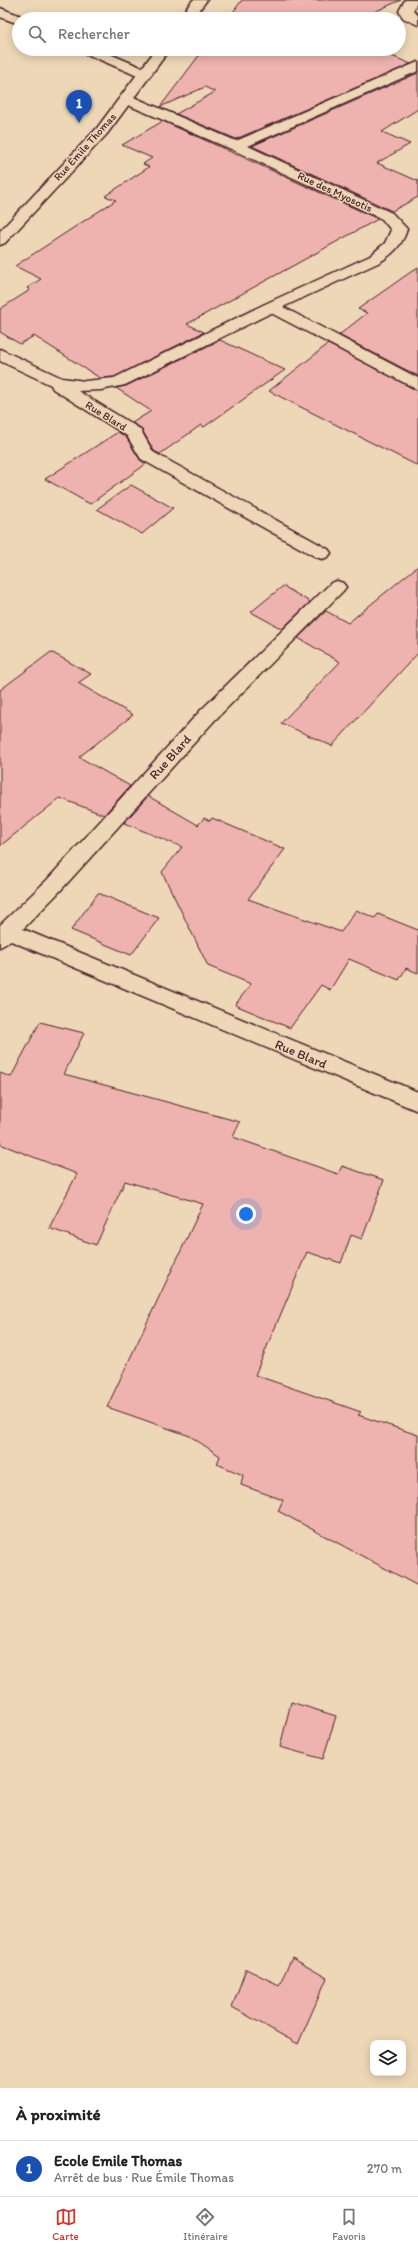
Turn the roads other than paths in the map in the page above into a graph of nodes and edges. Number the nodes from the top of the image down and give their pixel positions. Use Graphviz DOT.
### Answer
graph roads {
  1 [pos="200,0"];
  2 [pos="412,0"];
  3 [pos="0,12"];
  4 [pos="191,12"];
  5 [pos="12,17"];
  6 [pos="418,21"];
  7 [pos="103,56"];
  8 [pos="158,56"];
  9 [pos="418,66"];
  10 [pos="145,74"];
  11 [pos="126,99"];
  12 [pos="236,146"];
  13 [pos="0,240"];
  14 [pos="271,307"];
  15 [pos="0,354"];
  16 [pos="49,380"];
  17 [pos="418,385"];
  18 [pos="322,553"];
  19 [pos="337,587"];
  20 [pos="4,935"];
  21 [pos="418,1102"];
  1 -- 4 [label="street"];
  2 -- 6 [label="street"];
  3 -- 5 [label="street"];
  7 -- 10 [label="street"];
  8 -- 10 [label="street, Rue Émile Thomas"];
  9 -- 12 [label="street"];
  10 -- 11 [label="street, Rue Émile Thomas"];
  11 -- 12 [label="street, Rue des Myosotis"];
  11 -- 13 [label="street, Rue Émile Thomas"];
  12 -- 14 [label="street, Rue des Myosotis"];
  14 -- 16 [label="street, Rue des Myosotis"];
  14 -- 17 [label="street"];
  15 -- 16 [label="street, Rue des Myosotis"];
  16 -- 18 [label="street, Rue Blard"];
  19 -- 20 [label="street, Rue Blard"];
  20 -- 21 [label="street, Rue Blard"];
}
